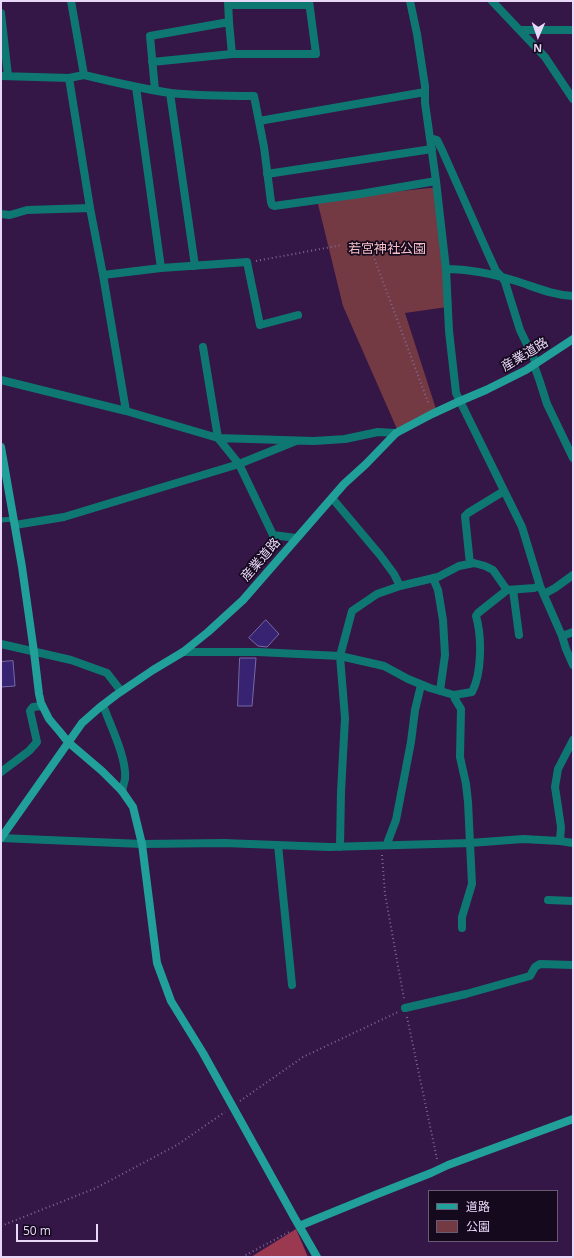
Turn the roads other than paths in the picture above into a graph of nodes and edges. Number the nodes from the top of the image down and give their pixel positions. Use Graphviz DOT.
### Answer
graph roads {
  1 [pos="71,1"];
  2 [pos="410,1"];
  3 [pos="492,1"];
  4 [pos="228,3"];
  5 [pos="309,3"];
  6 [pos="1,13"];
  7 [pos="229,22"];
  8 [pos="520,30"];
  9 [pos="573,30"];
  10 [pos="232,54"];
  11 [pos="152,62"];
  12 [pos="84,75"];
  13 [pos="5,76"];
  14 [pos="69,78"];
  15 [pos="136,87"];
  16 [pos="155,90"];
  17 [pos="425,92"];
  18 [pos="170,93"];
  19 [pos="573,99"];
  20 [pos="259,121"];
  21 [pos="430,138"];
  22 [pos="432,149"];
  23 [pos="267,174"];
  24 [pos="436,181"];
  25 [pos="90,208"];
  26 [pos="1,214"];
  27 [pos="195,266"];
  28 [pos="161,268"];
  29 [pos="446,269"];
  30 [pos="103,275"];
  31 [pos="502,278"];
  32 [pos="573,296"];
  33 [pos="298,314"];
  34 [pos="573,338"];
  35 [pos="203,347"];
  36 [pos="535,364"];
  37 [pos="1,380"];
  38 [pos="460,401"];
  39 [pos="126,411"];
  40 [pos="396,433"];
  41 [pos="218,438"];
  42 [pos="296,441"];
  43 [pos="1,446"];
  44 [pos="573,458"];
  45 [pos="238,464"];
  46 [pos="504,491"];
  47 [pos="332,498"];
  48 [pos="1,520"];
  49 [pos="15,522"];
  50 [pos="296,538"];
  51 [pos="470,564"];
  52 [pos="573,574"];
  53 [pos="433,578"];
  54 [pos="400,586"];
  55 [pos="510,590"];
  56 [pos="542,590"];
  57 [pos="573,632"];
  58 [pos="519,635"];
  59 [pos="562,636"];
  60 [pos="1,644"];
  61 [pos="34,652"];
  62 [pos="183,652"];
  63 [pos="340,656"];
  64 [pos="573,665"];
  65 [pos="421,685"];
  66 [pos="440,691"];
  67 [pos="121,692"];
  68 [pos="454,695"];
  69 [pos="103,705"];
  70 [pos="42,706"];
  71 [pos="573,740"];
  72 [pos="68,742"];
  73 [pos="1,772"];
  74 [pos="122,791"];
  75 [pos="1,838"];
  76 [pos="560,841"];
  77 [pos="470,843"];
  78 [pos="573,843"];
  79 [pos="142,844"];
  80 [pos="278,845"];
  81 [pos="384,846"];
  82 [pos="340,847"];
  83 [pos="548,900"];
  84 [pos="573,901"];
  85 [pos="462,928"];
  86 [pos="573,965"];
  87 [pos="292,985"];
  88 [pos="405,1008"];
  89 [pos="573,1119"];
  90 [pos="299,1226"];
  91 [pos="317,1257"];
  1 -- 12 [label="street"];
  2 -- 17 [label="street"];
  3 -- 8 [label="street"];
  4 -- 5 [label="street"];
  4 -- 7 [label="street"];
  5 -- 10 [label="street"];
  6 -- 13 [label="street"];
  7 -- 10 [label="street"];
  7 -- 11 [label="street"];
  8 -- 9 [label="street"];
  8 -- 19 [label="street"];
  10 -- 11 [label="street"];
  11 -- 16 [label="street"];
  12 -- 14 [label="street"];
  12 -- 15 [label="street"];
  13 -- 14 [label="street"];
  14 -- 25 [label="street"];
  15 -- 16 [label="street"];
  15 -- 28 [label="street"];
  16 -- 18 [label="street"];
  17 -- 20 [label="street"];
  17 -- 21 [label="street"];
  18 -- 20 [label="street"];
  18 -- 27 [label="street"];
  20 -- 23 [label="street"];
  21 -- 22 [label="street"];
  21 -- 31 [label="street"];
  22 -- 23 [label="street"];
  22 -- 24 [label="street"];
  23 -- 24 [label="street"];
  24 -- 29 [label="street"];
  25 -- 26 [label="street"];
  25 -- 30 [label="street"];
  27 -- 28 [label="street"];
  27 -- 33 [label="street"];
  28 -- 30 [label="street"];
  29 -- 31 [label="street"];
  29 -- 38 [label="street"];
  30 -- 39 [label="street"];
  31 -- 32 [label="street"];
  31 -- 36 [label="street"];
  34 -- 36 [label="street, 産業道路"];
  35 -- 41 [label="street"];
  36 -- 38 [label="street, 産業道路"];
  36 -- 44 [label="street"];
  37 -- 39 [label="street"];
  38 -- 40 [label="street, 産業道路"];
  38 -- 46 [label="street"];
  39 -- 41 [label="street"];
  40 -- 42 [label="street"];
  40 -- 47 [label="street, 産業道路"];
  41 -- 42 [label="street"];
  41 -- 45 [label="street"];
  42 -- 45 [label="street"];
  43 -- 49 [label="street"];
  45 -- 49 [label="street"];
  45 -- 50 [label="street"];
  46 -- 51 [label="street"];
  46 -- 56 [label="street"];
  47 -- 50 [label="street, 産業道路"];
  47 -- 54 [label="street"];
  48 -- 49 [label="lane"];
  49 -- 61 [label="street"];
  50 -- 62 [label="street, 産業道路"];
  51 -- 53 [label="street"];
  51 -- 55 [label="street"];
  52 -- 56 [label="street"];
  53 -- 54 [label="street"];
  53 -- 66 [label="street"];
  54 -- 63 [label="street"];
  55 -- 56 [label="street"];
  55 -- 58 [label="street"];
  55 -- 68 [label="street"];
  56 -- 59 [label="street"];
  57 -- 59 [label="street"];
  59 -- 64 [label="street"];
  60 -- 61 [label="street"];
  61 -- 67 [label="street"];
  61 -- 70 [label="street"];
  62 -- 63 [label="street"];
  62 -- 67 [label="street, 産業道路"];
  63 -- 65 [label="street"];
  63 -- 82 [label="street"];
  65 -- 66 [label="street"];
  65 -- 81 [label="street"];
  66 -- 68 [label="street"];
  67 -- 69 [label="street, 産業道路"];
  68 -- 77 [label="street"];
  69 -- 72 [label="street, 産業道路"];
  69 -- 74 [label="street"];
  70 -- 72 [label="street"];
  70 -- 73 [label="street"];
  71 -- 76 [label="street"];
  72 -- 74 [label="street"];
  72 -- 75 [label="street, 産業道路"];
  74 -- 79 [label="street"];
  75 -- 79 [label="street"];
  76 -- 77 [label="street"];
  76 -- 78 [label="street"];
  77 -- 81 [label="street"];
  77 -- 85 [label="street"];
  79 -- 80 [label="street"];
  79 -- 90 [label="street"];
  80 -- 82 [label="street"];
  80 -- 87 [label="street"];
  81 -- 82 [label="street"];
  83 -- 84 [label="street"];
  86 -- 88 [label="street"];
  89 -- 90 [label="street"];
  90 -- 91 [label="street"];
}
